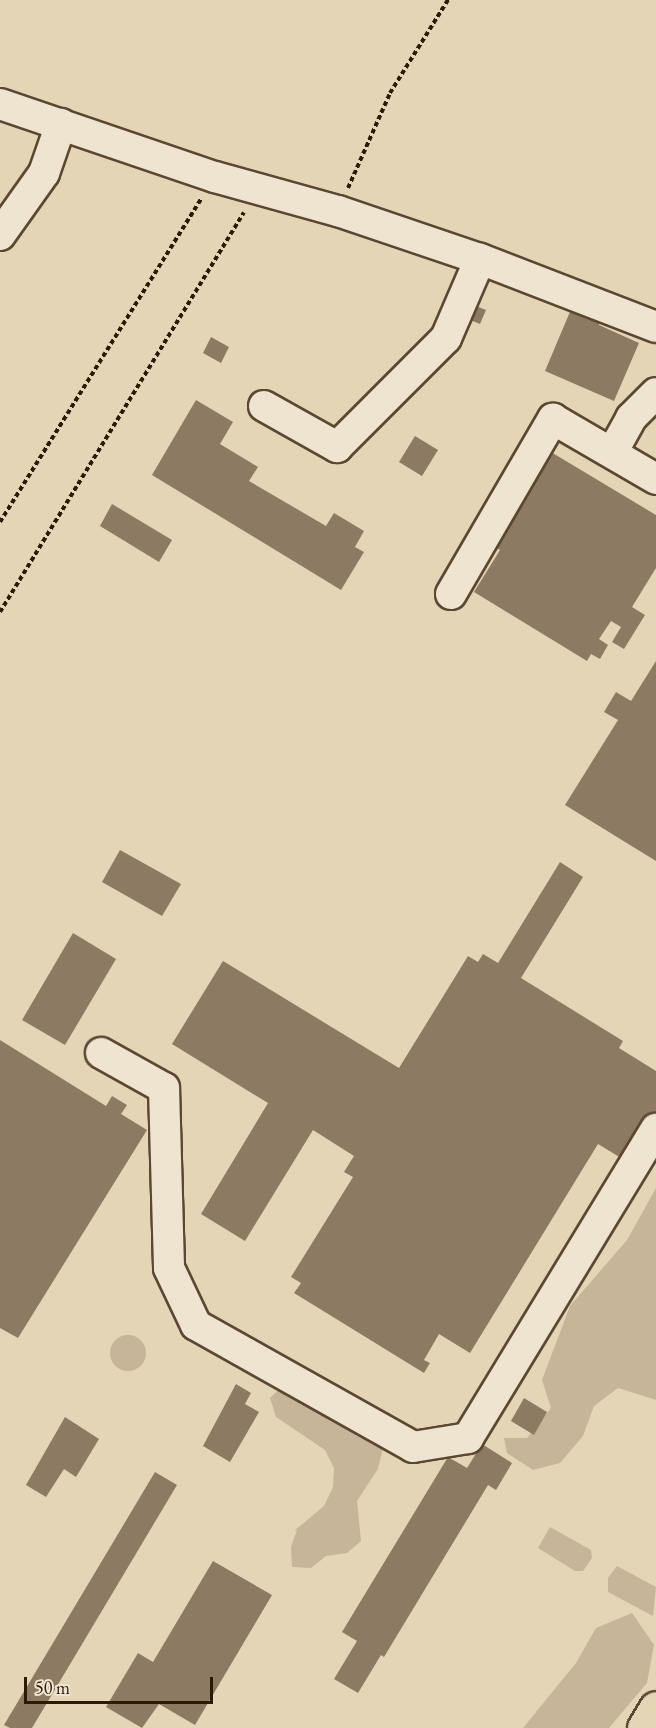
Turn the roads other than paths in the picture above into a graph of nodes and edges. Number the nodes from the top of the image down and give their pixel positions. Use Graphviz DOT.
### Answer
graph roads {
  1 [pos="0,104"];
  2 [pos="61,124"];
  3 [pos="0,235"];
  4 [pos="480,259"];
  5 [pos="656,327"];
  6 [pos="656,393"];
  7 [pos="264,406"];
  8 [pos="614,451"];
  9 [pos="656,479"];
  10 [pos="451,594"];
  11 [pos="101,1053"];
  12 [pos="656,1130"];
  13 [pos="656,1708"];
  14 [pos="644,1728"];
  1 -- 2 [label="street"];
  2 -- 3 [label="street"];
  2 -- 4 [label="street"];
  4 -- 5 [label="street"];
  4 -- 7 [label="street"];
  6 -- 8 [label="street"];
  8 -- 9 [label="street"];
  8 -- 10 [label="street"];
  11 -- 12 [label="street"];
  13 -- 14 [label="highway"];
}
